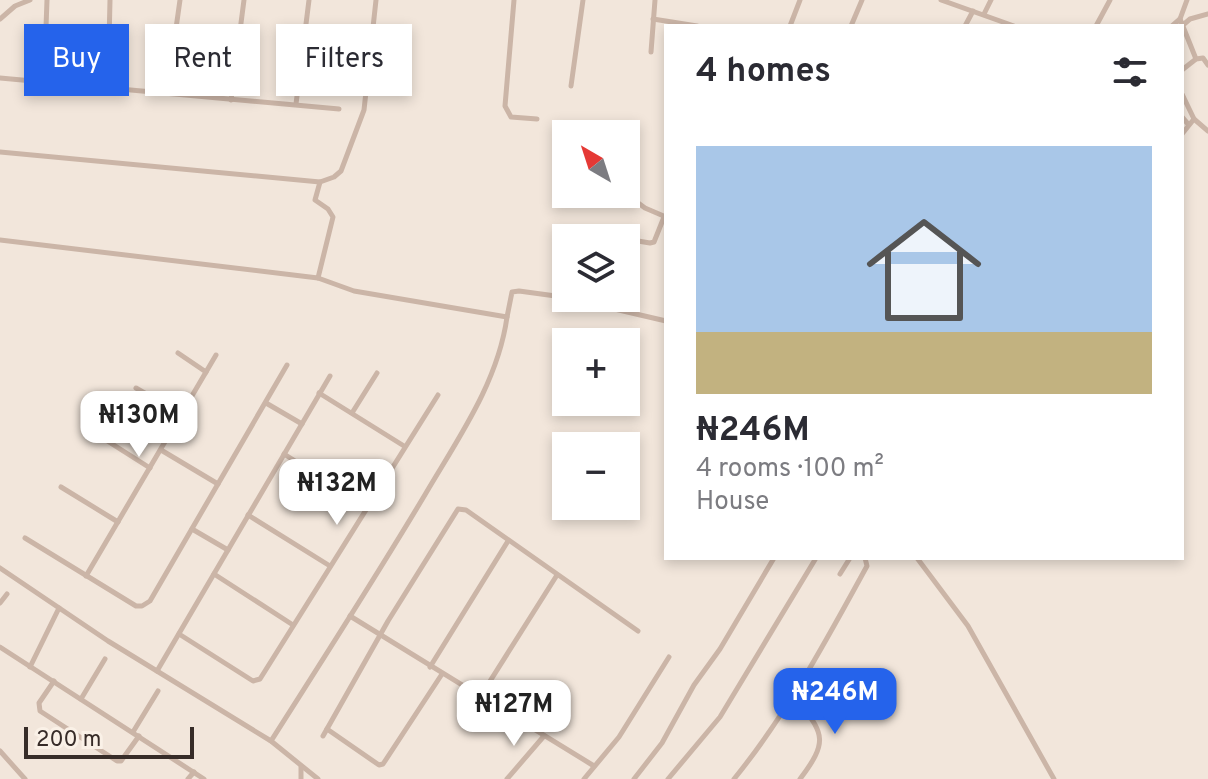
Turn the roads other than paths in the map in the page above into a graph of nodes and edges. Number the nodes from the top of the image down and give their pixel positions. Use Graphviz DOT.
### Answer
graph roads {
  1 [pos="30,0"];
  2 [pos="47,0"];
  3 [pos="110,0"];
  4 [pos="180,0"];
  5 [pos="244,0"];
  6 [pos="309,0"];
  7 [pos="376,0"];
  8 [pos="514,0"];
  9 [pos="583,0"];
  10 [pos="655,0"];
  11 [pos="800,0"];
  12 [pos="862,0"];
  13 [pos="941,0"];
  14 [pos="991,0"];
  15 [pos="1110,0"];
  16 [pos="1187,0"];
  17 [pos="973,11"];
  18 [pos="984,14"];
  19 [pos="1208,14"];
  20 [pos="0,19"];
  21 [pos="653,19"];
  22 [pos="1182,22"];
  23 [pos="46,24"];
  24 [pos="109,24"];
  25 [pos="177,24"];
  26 [pos="374,24"];
  27 [pos="684,24"];
  28 [pos="791,24"];
  29 [pos="852,24"];
  30 [pos="966,24"];
  31 [pos="1009,24"];
  32 [pos="1097,24"];
  33 [pos="1184,26"];
  34 [pos="651,52"];
  35 [pos="1202,58"];
  36 [pos="1208,65"];
  37 [pos="1184,69"];
  38 [pos="0,78"];
  39 [pos="24,80"];
  40 [pos="571,86"];
  41 [pos="199,96"];
  42 [pos="366,96"];
  43 [pos="1184,98"];
  44 [pos="231,100"];
  45 [pos="296,104"];
  46 [pos="339,109"];
  47 [pos="537,119"];
  48 [pos="1184,119"];
  49 [pos="1194,119"];
  50 [pos="1188,124"];
  51 [pos="1184,131"];
  52 [pos="1208,131"];
  53 [pos="0,152"];
  54 [pos="320,182"];
  55 [pos="640,204"];
  56 [pos="664,217"];
  57 [pos="664,219"];
  58 [pos="0,240"];
  59 [pos="640,241"];
  60 [pos="318,278"];
  61 [pos="507,317"];
  62 [pos="664,321"];
  63 [pos="178,353"];
  64 [pos="216,355"];
  65 [pos="287,365"];
  66 [pos="206,372"];
  67 [pos="377,373"];
  68 [pos="330,376"];
  69 [pos="136,388"];
  70 [pos="319,393"];
  71 [pos="438,395"];
  72 [pos="266,403"];
  73 [pos="352,413"];
  74 [pos="182,415"];
  75 [pos="302,424"];
  76 [pos="98,435"];
  77 [pos="404,446"];
  78 [pos="161,450"];
  79 [pos="284,454"];
  80 [pos="150,468"];
  81 [pos="218,484"];
  82 [pos="61,487"];
  83 [pos="366,506"];
  84 [pos="248,515"];
  85 [pos="118,522"];
  86 [pos="192,529"];
  87 [pos="25,538"];
  88 [pos="508,541"];
  89 [pos="228,550"];
  90 [pos="773,560"];
  91 [pos="815,560"];
  92 [pos="849,560"];
  93 [pos="866,560"];
  94 [pos="918,560"];
  95 [pos="330,566"];
  96 [pos="0,568"];
  97 [pos="214,574"];
  98 [pos="840,574"];
  99 [pos="557,575"];
  100 [pos="86,576"];
  101 [pos="7,594"];
  102 [pos="0,603"];
  103 [pos="59,608"];
  104 [pos="350,616"];
  105 [pos="293,625"];
  106 [pos="638,631"];
  107 [pos="179,634"];
  108 [pos="382,637"];
  109 [pos="2,649"];
  110 [pos="0,656"];
  111 [pos="669,657"];
  112 [pos="105,659"];
  113 [pos="30,667"];
  114 [pos="430,667"];
  115 [pos="157,671"];
  116 [pos="442,674"];
  117 [pos="54,681"];
  118 [pos="158,691"];
  119 [pos="794,694"];
  120 [pos="480,697"];
  121 [pos="81,699"];
  122 [pos="327,729"];
  123 [pos="133,732"];
  124 [pos="139,736"];
  125 [pos="323,736"];
  126 [pos="544,736"];
  127 [pos="271,741"];
  128 [pos="0,751"];
  129 [pos="300,766"];
  130 [pos="594,766"];
  131 [pos="194,772"];
  132 [pos="25,779"];
  133 [pos="188,779"];
  134 [pos="204,779"];
  135 [pos="301,779"];
  136 [pos="318,779"];
  137 [pos="507,779"];
  138 [pos="584,779"];
  139 [pos="634,779"];
  140 [pos="668,779"];
  141 [pos="734,779"];
  142 [pos="800,779"];
  143 [pos="1054,779"];
  1 -- 20 [label="street"];
  2 -- 23 [label="street"];
  3 -- 24 [label="street"];
  4 -- 25 [label="street"];
  5 -- 44 [label="street"];
  6 -- 45 [label="street"];
  7 -- 26 [label="street"];
  8 -- 47 [label="street"];
  9 -- 40 [label="street"];
  10 -- 21 [label="street"];
  11 -- 28 [label="street"];
  12 -- 29 [label="street"];
  13 -- 17 [label="street"];
  14 -- 18 [label="street"];
  15 -- 32 [label="street"];
  16 -- 22 [label="street"];
  17 -- 18 [label="street"];
  17 -- 30 [label="street"];
  18 -- 31 [label="street"];
  19 -- 22 [label="street"];
  21 -- 27 [label="street"];
  21 -- 34 [label="street"];
  33 -- 35 [label="street"];
  35 -- 36 [label="street"];
  35 -- 37 [label="street"];
  38 -- 39 [label="street"];
  41 -- 44 [label="street"];
  42 -- 54 [label="street"];
  43 -- 49 [label="street"];
  44 -- 45 [label="street"];
  45 -- 46 [label="street"];
  48 -- 50 [label="street"];
  49 -- 50 [label="street"];
  49 -- 52 [label="street"];
  50 -- 51 [label="street"];
  53 -- 54 [label="street"];
  54 -- 60 [label="street"];
  55 -- 56 [label="street"];
  57 -- 59 [label="street"];
  58 -- 60 [label="street"];
  60 -- 61 [label="street"];
  61 -- 62 [label="street"];
  61 -- 104 [label="street"];
  63 -- 66 [label="street"];
  64 -- 66 [label="street"];
  65 -- 72 [label="street"];
  66 -- 74 [label="street"];
  67 -- 73 [label="street"];
  68 -- 70 [label="street"];
  69 -- 74 [label="street"];
  70 -- 73 [label="street"];
  70 -- 75 [label="street"];
  71 -- 77 [label="street"];
  72 -- 75 [label="street"];
  72 -- 81 [label="street"];
  73 -- 77 [label="street"];
  74 -- 78 [label="street"];
  75 -- 79 [label="street"];
  76 -- 80 [label="street"];
  77 -- 83 [label="street"];
  78 -- 80 [label="street"];
  78 -- 81 [label="street"];
  79 -- 83 [label="street"];
  79 -- 84 [label="street"];
  80 -- 85 [label="street"];
  81 -- 86 [label="street"];
  82 -- 85 [label="street"];
  83 -- 95 [label="street"];
  84 -- 89 [label="street"];
  84 -- 95 [label="street"];
  85 -- 100 [label="street"];
  86 -- 89 [label="street"];
  86 -- 100 [label="street"];
  87 -- 100 [label="street"];
  88 -- 99 [label="street"];
  88 -- 108 [label="street"];
  88 -- 114 [label="street"];
  89 -- 97 [label="street"];
  90 -- 139 [label="street"];
  91 -- 140 [label="street"];
  92 -- 98 [label="street"];
  93 -- 119 [label="street"];
  94 -- 143 [label="street"];
  95 -- 105 [label="street"];
  96 -- 103 [label="street"];
  97 -- 105 [label="street"];
  97 -- 107 [label="street"];
  99 -- 106 [label="street"];
  99 -- 120 [label="street"];
  101 -- 102 [label="street"];
  103 -- 113 [label="street"];
  103 -- 115 [label="street"];
  104 -- 108 [label="street"];
  104 -- 127 [label="street"];
  105 -- 107 [label="street"];
  107 -- 115 [label="street"];
  108 -- 114 [label="street"];
  108 -- 122 [label="street"];
  109 -- 110 [label="street"];
  109 -- 113 [label="street"];
  111 -- 130 [label="street"];
  112 -- 121 [label="street"];
  113 -- 117 [label="street"];
  114 -- 116 [label="street"];
  115 -- 127 [label="street"];
  116 -- 120 [label="street"];
  116 -- 122 [label="street"];
  117 -- 121 [label="street"];
  117 -- 124 [label="street"];
  118 -- 123 [label="street"];
  119 -- 141 [label="street"];
  119 -- 142 [label="street"];
  120 -- 126 [label="street"];
  121 -- 123 [label="street"];
  122 -- 125 [label="street"];
  123 -- 124 [label="street"];
  124 -- 131 [label="street"];
  126 -- 130 [label="street"];
  126 -- 137 [label="street"];
  127 -- 129 [label="street"];
  128 -- 132 [label="street"];
  129 -- 135 [label="street"];
  129 -- 136 [label="street"];
  130 -- 138 [label="street"];
  131 -- 133 [label="street"];
  131 -- 134 [label="street"];
}
